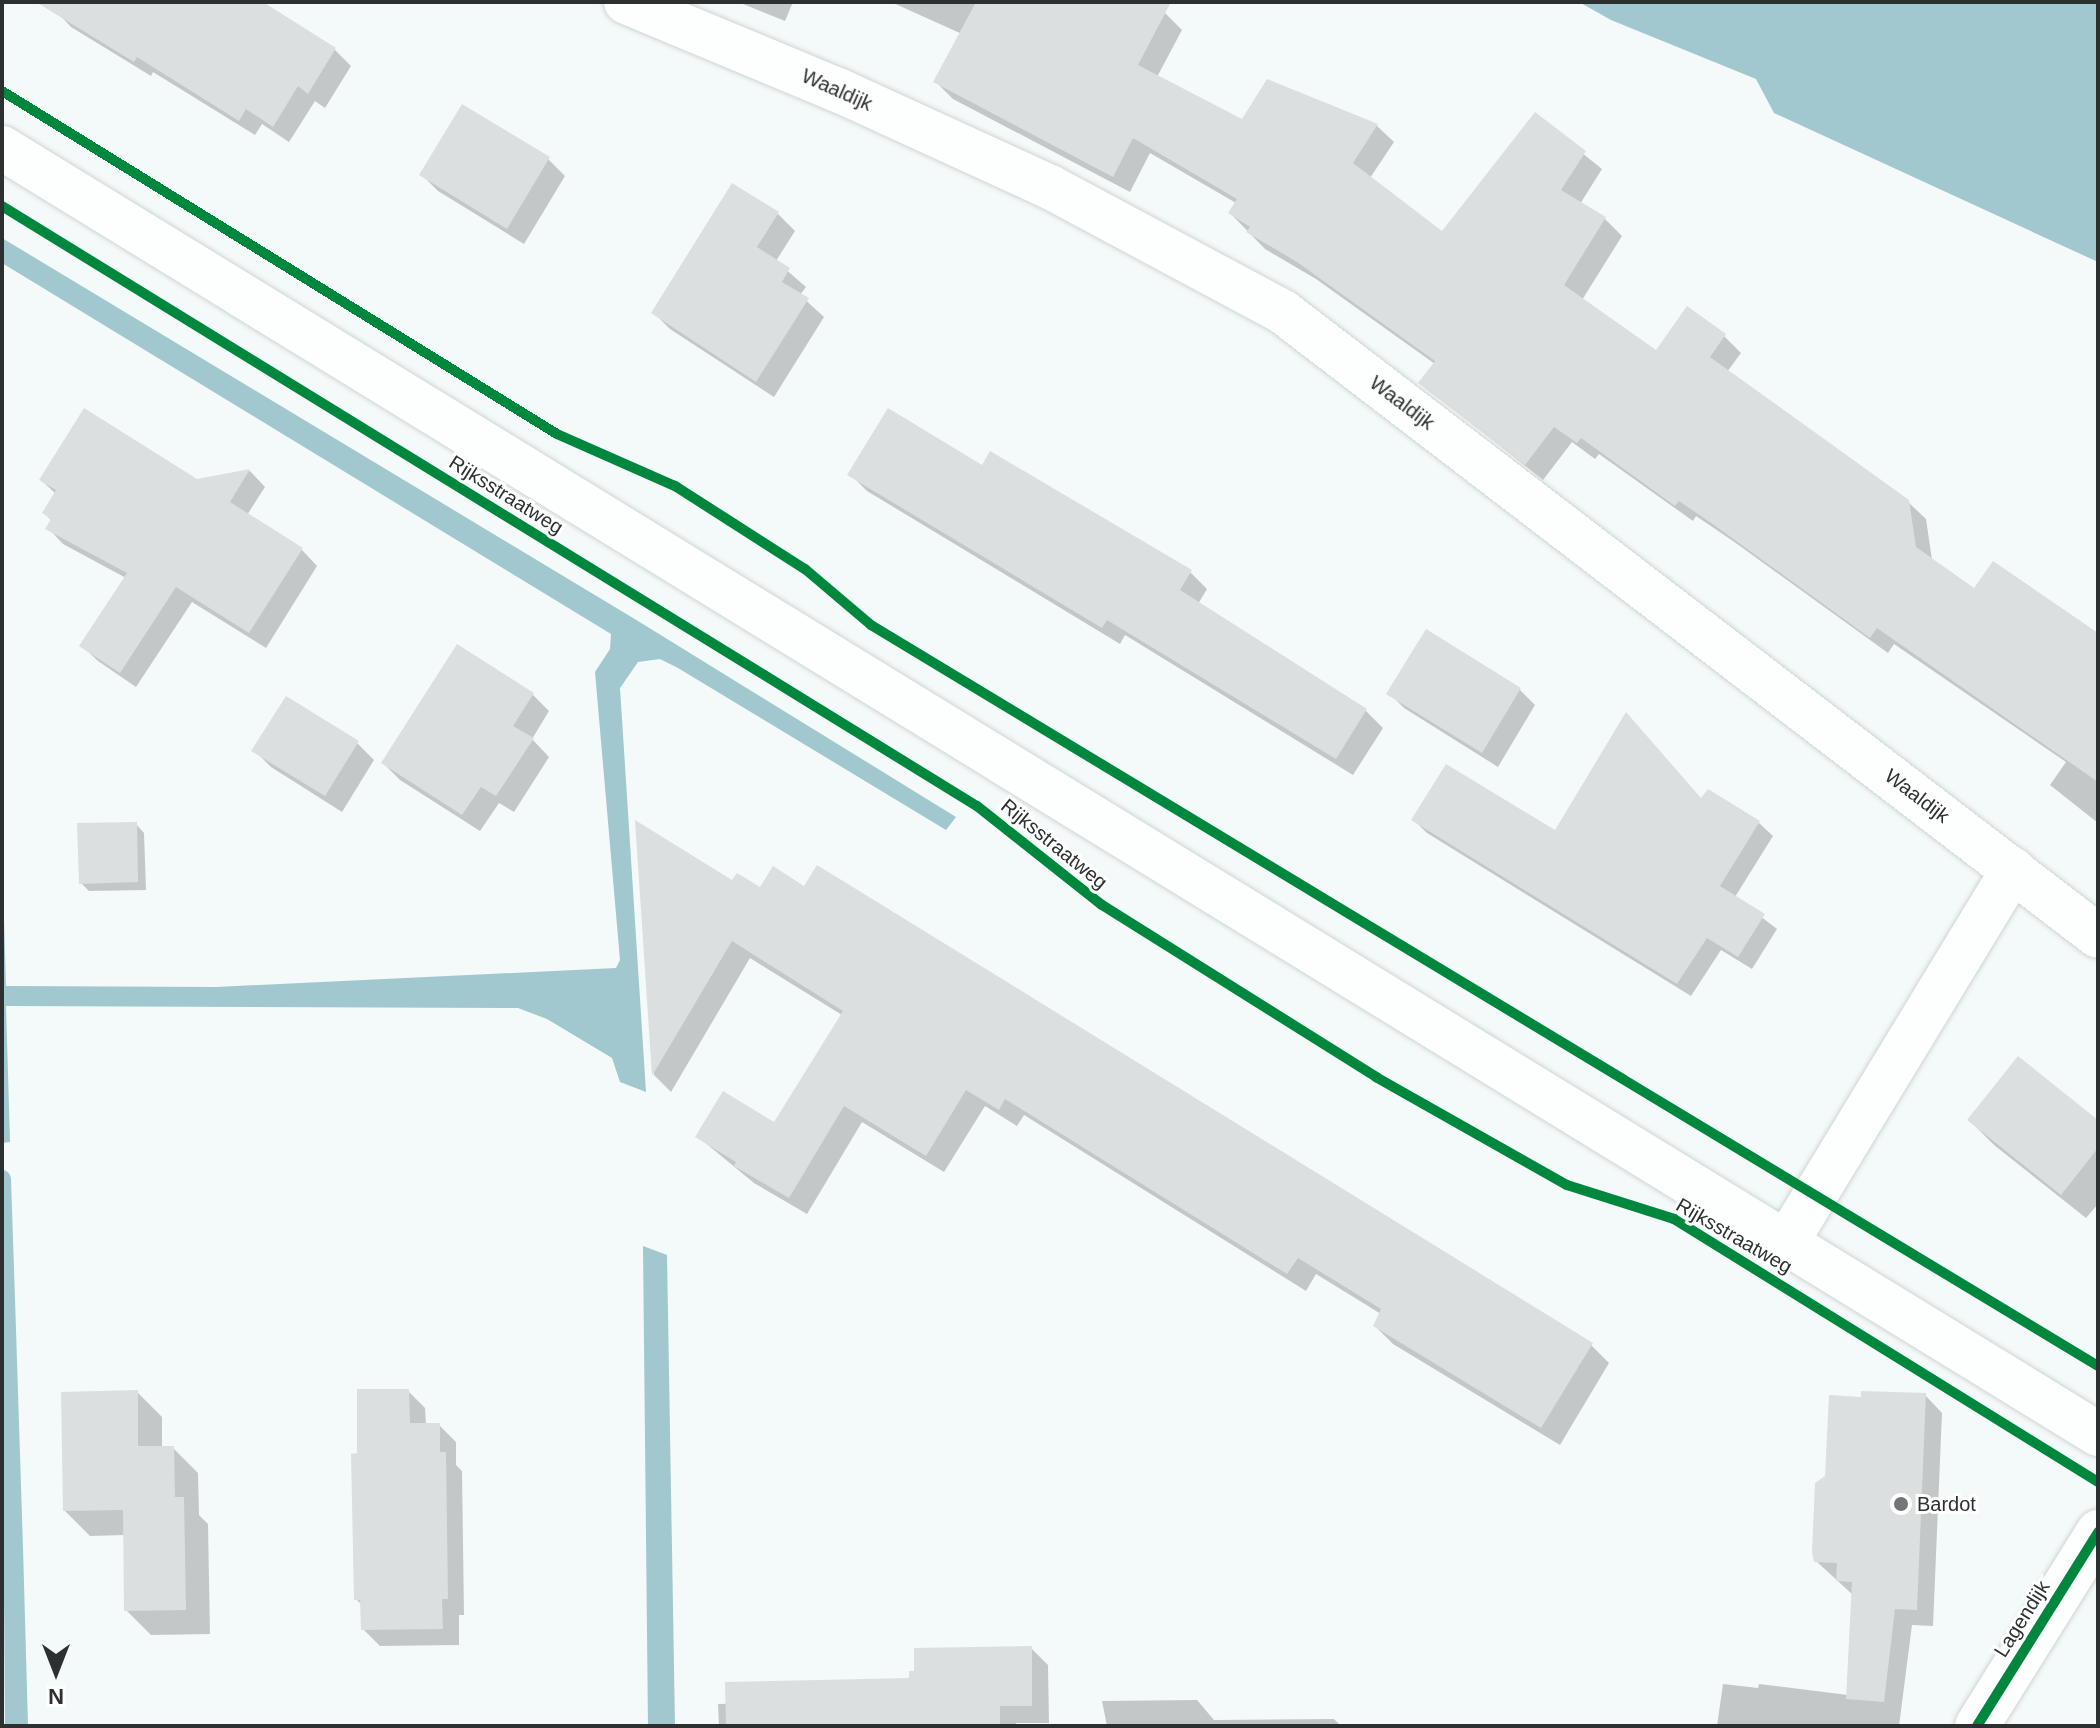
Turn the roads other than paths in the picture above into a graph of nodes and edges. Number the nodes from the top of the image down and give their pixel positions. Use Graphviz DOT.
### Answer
graph roads {
  1 [pos="626,2"];
  2 [pos="2,148"];
  3 [pos="2013,869"];
  4 [pos="2098,936"];
  5 [pos="1786,1243"];
  6 [pos="2098,1434"];
  7 [pos="2098,1532"];
  8 [pos="1977,1726"];
  1 -- 3 [label="street, Waaldijk"];
  2 -- 5 [label="street, Rijksstraatweg"];
  3 -- 4 [label="street, Waaldijk"];
  3 -- 5 [label="street, Rijksstraatweg"];
  5 -- 6 [label="street, Rijksstraatweg"];
  7 -- 8 [label="street, Lagendijk"];
}
